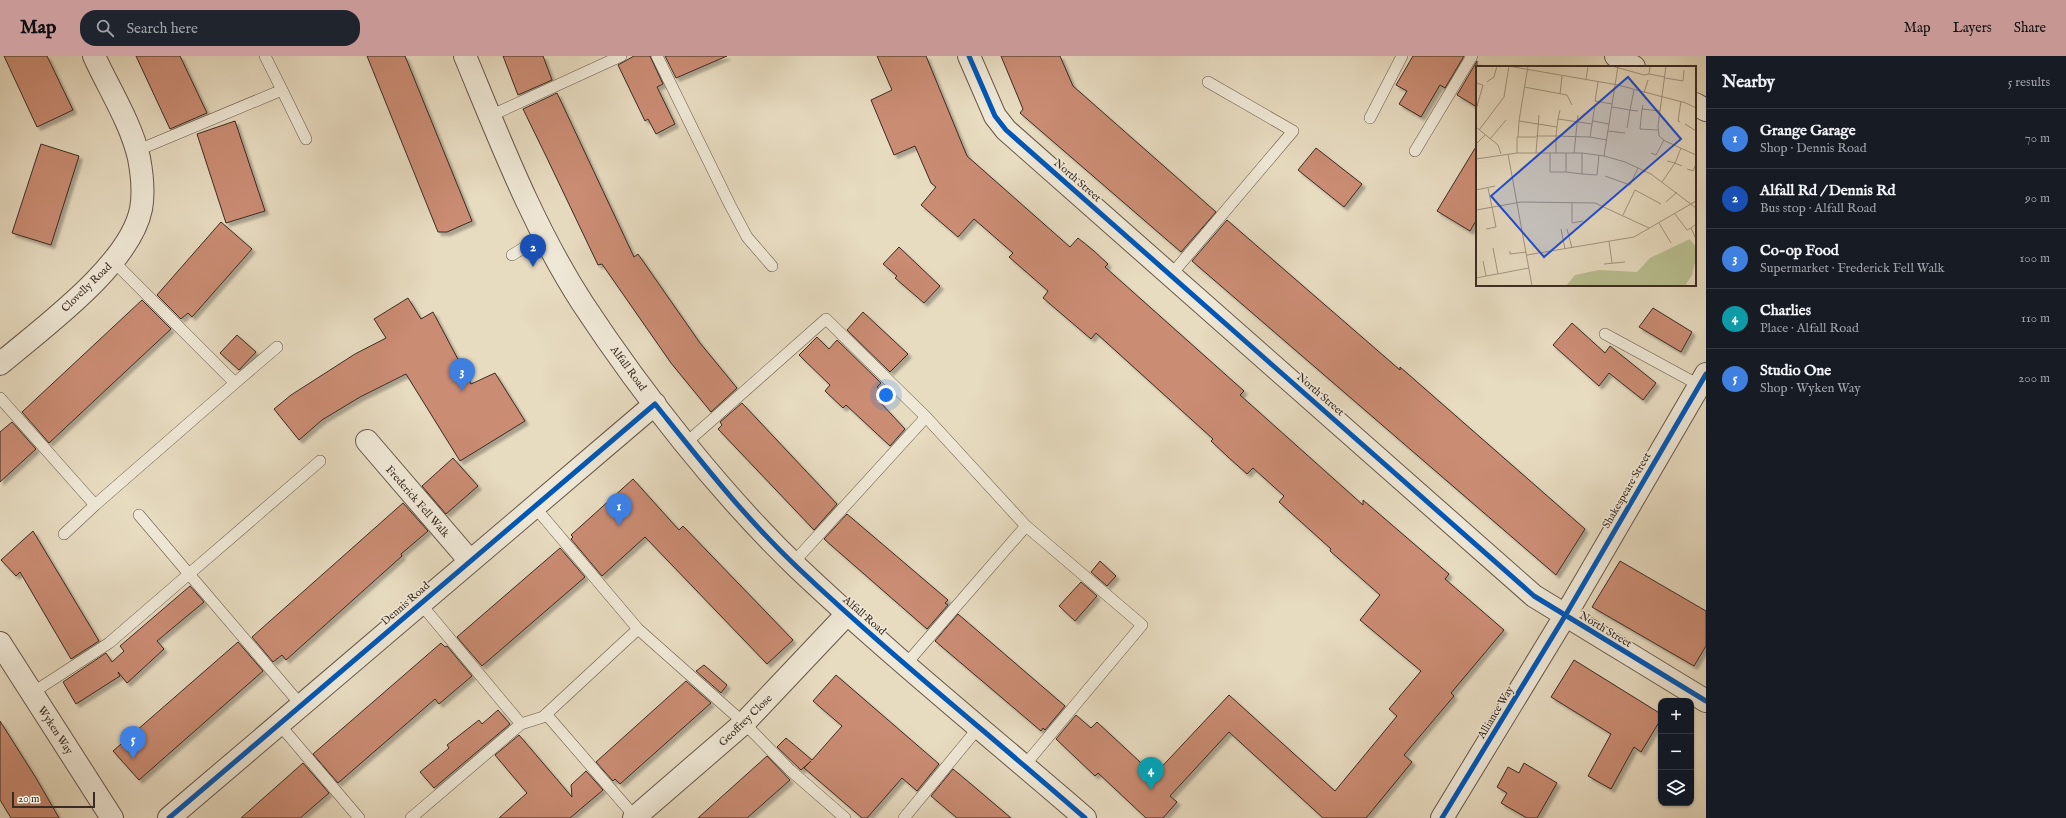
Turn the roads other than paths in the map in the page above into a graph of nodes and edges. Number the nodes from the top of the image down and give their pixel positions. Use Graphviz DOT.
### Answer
graph roads {
  1 [pos="94,56"];
  2 [pos="266,56"];
  3 [pos="465,56"];
  4 [pos="621,56"];
  5 [pos="657,56"];
  6 [pos="969,56"];
  7 [pos="1402,56"];
  8 [pos="1472,56"];
  9 [pos="1616,56"];
  10 [pos="1632,66"];
  11 [pos="1208,82"];
  12 [pos="282,90"];
  13 [pos="1696,105"];
  14 [pos="1706,110"];
  15 [pos="490,116"];
  16 [pos="1370,118"];
  17 [pos="306,139"];
  18 [pos="136,151"];
  19 [pos="1414,151"];
  20 [pos="543,236"];
  21 [pos="512,255"];
  22 [pos="114,261"];
  23 [pos="772,266"];
  24 [pos="1171,275"];
  25 [pos="1606,334"];
  26 [pos="277,347"];
  27 [pos="0,364"];
  28 [pos="1703,379"];
  29 [pos="235,383"];
  30 [pos="0,398"];
  31 [pos="655,404"];
  32 [pos="926,417"];
  33 [pos="367,441"];
  34 [pos="686,443"];
  35 [pos="320,461"];
  36 [pos="95,505"];
  37 [pos="534,506"];
  38 [pos="139,515"];
  39 [pos="1026,526"];
  40 [pos="64,534"];
  41 [pos="470,561"];
  42 [pos="793,563"];
  43 [pos="189,574"];
  44 [pos="420,603"];
  45 [pos="848,613"];
  46 [pos="1565,616"];
  47 [pos="638,629"];
  48 [pos="0,642"];
  49 [pos="906,664"];
  50 [pos="32,693"];
  51 [pos="1706,701"];
  52 [pos="301,705"];
  53 [pos="546,714"];
  54 [pos="744,723"];
  55 [pos="279,724"];
  56 [pos="521,724"];
  57 [pos="979,727"];
  58 [pos="1024,766"];
  59 [pos="112,818"];
  60 [pos="169,818"];
  61 [pos="359,818"];
  62 [pos="411,818"];
  63 [pos="635,818"];
  64 [pos="845,818"];
  65 [pos="904,818"];
  66 [pos="1085,818"];
  67 [pos="1442,818"];
  1 -- 18 [label="street, Clovelly Road"];
  2 -- 12 [label="lane"];
  3 -- 15 [label="street, Alfall Road"];
  4 -- 15 [label="lane"];
  5 -- 23 [label="lane"];
  6 -- 24 [label="street, North Street"];
  7 -- 16 [label="lane"];
  8 -- 19 [label="lane"];
  9 -- 10 [label="street"];
  11 -- 24 [label="lane"];
  12 -- 17 [label="lane"];
  12 -- 18 [label="lane"];
  13 -- 14 [label="street"];
  15 -- 20 [label="street, Alfall Road"];
  18 -- 22 [label="street, Clovelly Road"];
  20 -- 21 [label="lane"];
  20 -- 31 [label="street, Alfall Road"];
  22 -- 27 [label="street, Clovelly Road"];
  22 -- 29 [label="lane"];
  24 -- 46 [label="street, North Street"];
  25 -- 28 [label="lane"];
  26 -- 29 [label="lane"];
  28 -- 46 [label="street, Shakespeare Street"];
  29 -- 36 [label="lane"];
  30 -- 36 [label="lane"];
  31 -- 34 [label="street, Alfall Road"];
  31 -- 37 [label="street, Dennis Road"];
  32 -- 34 [label="lane"];
  32 -- 39 [label="lane"];
  32 -- 42 [label="lane"];
  33 -- 41 [label="street, Frederick Fell Walk"];
  34 -- 42 [label="street, Alfall Road"];
  35 -- 43 [label="lane"];
  36 -- 40 [label="lane"];
  37 -- 41 [label="street, Dennis Road"];
  37 -- 47 [label="lane"];
  38 -- 43 [label="lane"];
  39 -- 49 [label="lane"];
  39 -- 58 [label="lane"];
  41 -- 44 [label="street, Dennis Road"];
  42 -- 45 [label="street, Alfall Road"];
  43 -- 50 [label="lane"];
  43 -- 52 [label="lane"];
  44 -- 52 [label="street, Dennis Road"];
  44 -- 56 [label="lane"];
  45 -- 49 [label="street, Alfall Road"];
  45 -- 54 [label="street, Geoffrey Close"];
  46 -- 51 [label="street, North Street"];
  46 -- 67 [label="street, Alliance Way"];
  47 -- 53 [label="lane"];
  47 -- 54 [label="lane"];
  48 -- 50 [label="street, Wyken Way"];
  49 -- 57 [label="street, Alfall Road"];
  50 -- 59 [label="street, Wyken Way"];
  52 -- 55 [label="street, Dennis Road"];
  53 -- 56 [label="lane"];
  53 -- 63 [label="lane"];
  54 -- 63 [label="street, Geoffrey Close"];
  54 -- 64 [label="lane"];
  55 -- 60 [label="street, Dennis Road"];
  55 -- 61 [label="lane"];
  56 -- 62 [label="lane"];
  57 -- 58 [label="street, Alfall Road"];
  57 -- 65 [label="lane"];
  58 -- 66 [label="street, Alfall Road"];
}
